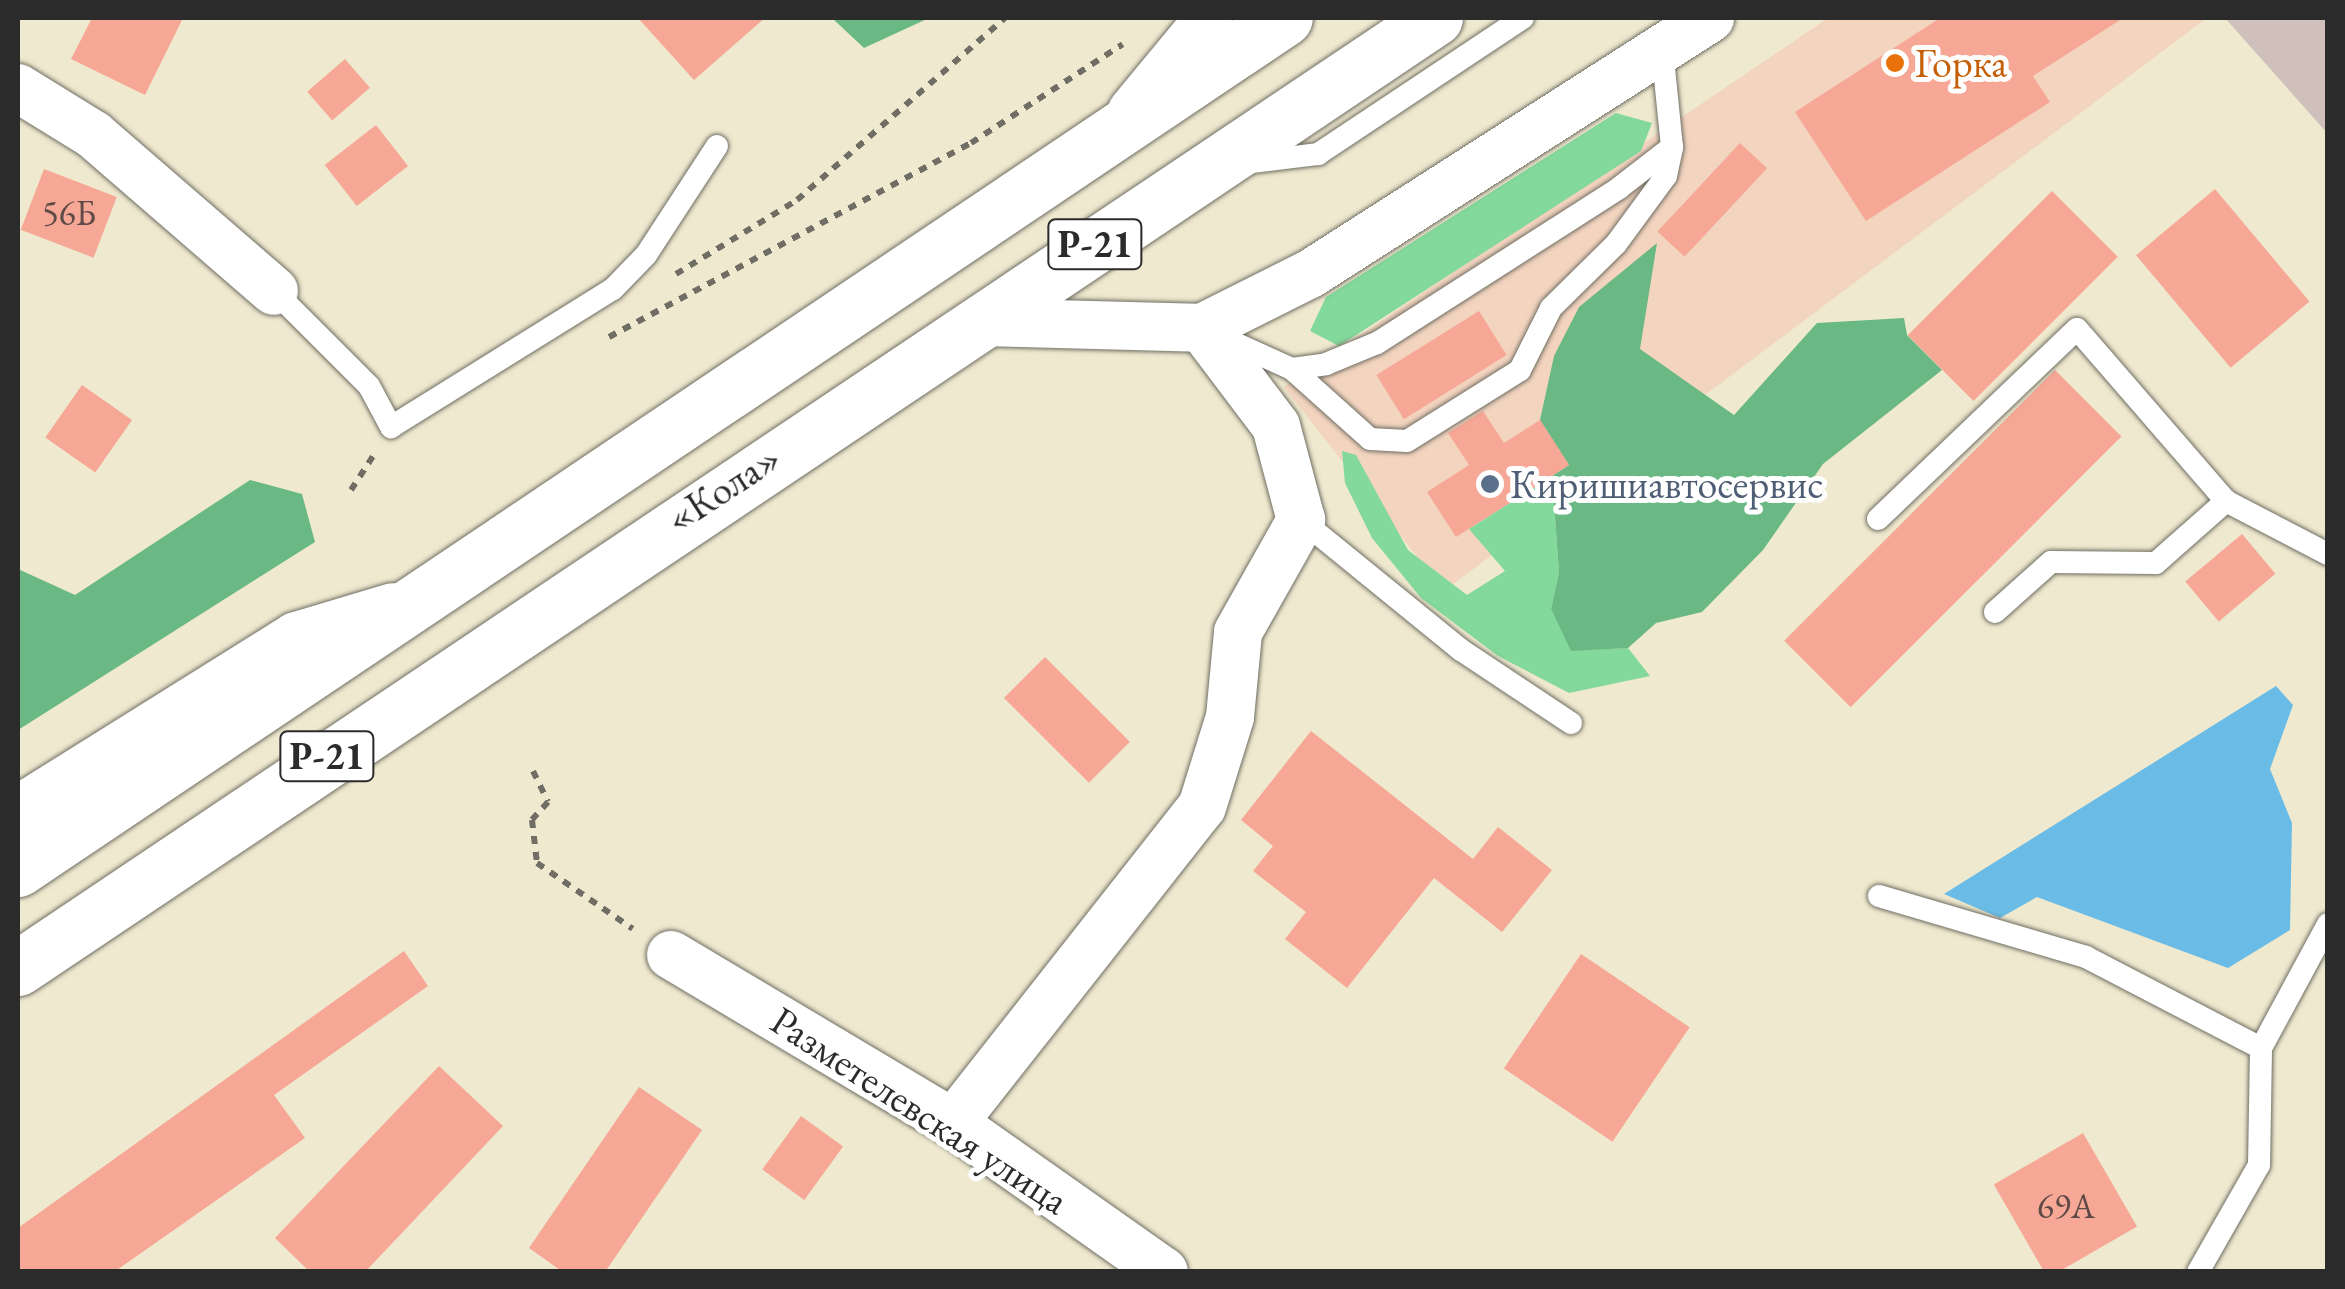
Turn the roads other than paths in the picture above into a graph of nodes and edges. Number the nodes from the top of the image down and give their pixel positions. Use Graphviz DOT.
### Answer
graph roads {
  1 [pos="1209,18"];
  2 [pos="1285,18"];
  3 [pos="1435,18"];
  4 [pos="1523,18"];
  5 [pos="1710,18"];
  6 [pos="1662,48"];
  7 [pos="18,88"];
  8 [pos="1119,126"];
  9 [pos="716,146"];
  10 [pos="1672,147"];
  11 [pos="1211,167"];
  12 [pos="274,290"];
  13 [pos="980,322"];
  14 [pos="1202,328"];
  15 [pos="1292,369"];
  16 [pos="2226,501"];
  17 [pos="1878,519"];
  18 [pos="1301,520"];
  19 [pos="2328,554"];
  20 [pos="393,610"];
  21 [pos="1995,612"];
  22 [pos="1571,723"];
  23 [pos="18,813"];
  24 [pos="18,869"];
  25 [pos="1879,896"];
  26 [pos="2328,924"];
  27 [pos="672,956"];
  28 [pos="18,968"];
  29 [pos="2261,1048"];
  30 [pos="953,1123"];
  31 [pos="1164,1272"];
  32 [pos="2198,1272"];
  1 -- 8 [label="street"];
  2 -- 8 [label="main road, «Кола» / Р-21"];
  3 -- 11 [label="main road, «Кола» / Р-21"];
  4 -- 11 [label="lane"];
  5 -- 6 [label="street"];
  6 -- 10 [label="lane"];
  6 -- 14 [label="street"];
  7 -- 12 [label="street"];
  8 -- 20 [label="main road, «Кола» / Р-21"];
  9 -- 12 [label="lane"];
  10 -- 15 [label="lane"];
  10 -- 15 [label="lane"];
  11 -- 13 [label="main road, «Кола» / Р-21"];
  13 -- 14 [label="street"];
  13 -- 28 [label="main road, «Кола» / Р-21"];
  14 -- 15 [label="lane"];
  14 -- 18 [label="street"];
  16 -- 17 [label="lane"];
  16 -- 19 [label="lane"];
  16 -- 21 [label="lane"];
  18 -- 22 [label="lane"];
  18 -- 30 [label="street"];
  20 -- 23 [label="main road"];
  20 -- 24 [label="main road, «Кола» / Р-21"];
  25 -- 29 [label="lane"];
  26 -- 29 [label="lane"];
  27 -- 30 [label="street, Разметелевская улица"];
  29 -- 32 [label="lane"];
  30 -- 31 [label="street, Разметелевская улица"];
}
